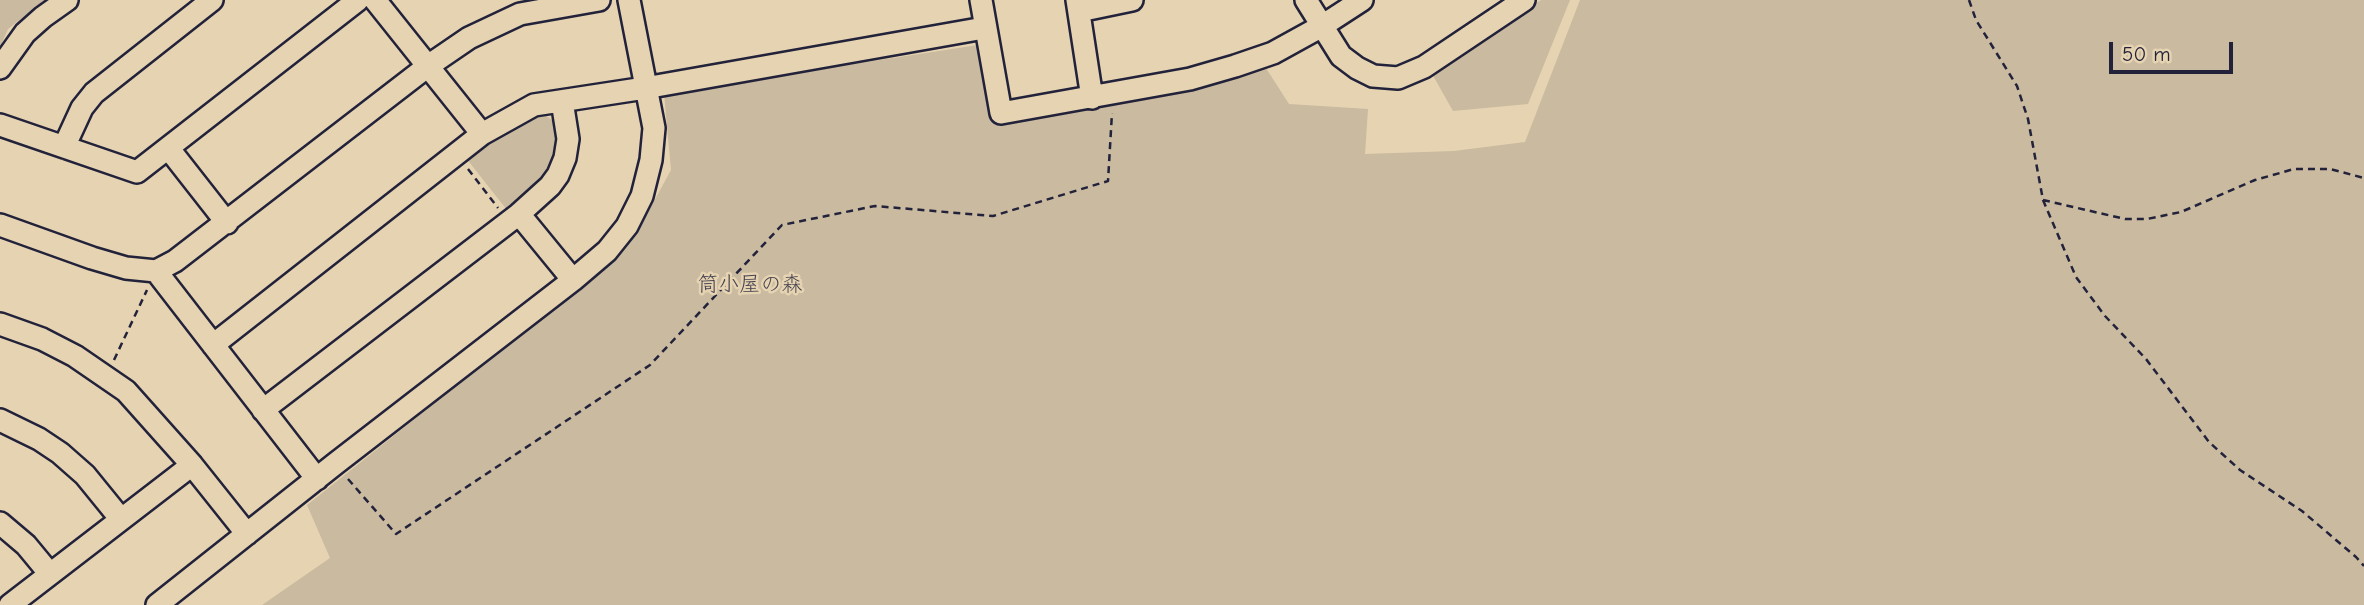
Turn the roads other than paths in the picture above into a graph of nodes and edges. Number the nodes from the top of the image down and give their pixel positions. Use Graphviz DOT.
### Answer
graph roads {
  1 [pos="66,0"];
  2 [pos="212,0"];
  3 [pos="358,0"];
  4 [pos="375,0"];
  5 [pos="599,0"];
  6 [pos="629,0"];
  7 [pos="981,0"];
  8 [pos="1132,0"];
  9 [pos="1306,0"];
  10 [pos="1362,0"];
  11 [pos="1524,0"];
  12 [pos="1078,5"];
  13 [pos="1322,26"];
  14 [pos="984,28"];
  15 [pos="428,66"];
  16 [pos="0,68"];
  17 [pos="645,88"];
  18 [pos="1102,96"];
  19 [pos="562,101"];
  20 [pos="0,125"];
  21 [pos="482,134"];
  22 [pos="64,147"];
  23 [pos="169,149"];
  24 [pos="514,218"];
  25 [pos="227,223"];
  26 [pos="0,225"];
  27 [pos="156,271"];
  28 [pos="573,281"];
  29 [pos="0,324"];
  30 [pos="213,345"];
  31 [pos="263,410"];
  32 [pos="0,420"];
  33 [pos="192,465"];
  34 [pos="317,479"];
  35 [pos="120,518"];
  36 [pos="0,523"];
  37 [pos="247,534"];
  38 [pos="50,574"];
  39 [pos="10,605"];
  40 [pos="158,605"];
  1 -- 16 [label="street"];
  2 -- 22 [label="street"];
  3 -- 23 [label="street"];
  4 -- 15 [label="street"];
  5 -- 15 [label="street"];
  6 -- 17 [label="street"];
  7 -- 14 [label="street"];
  8 -- 12 [label="street"];
  9 -- 13 [label="street"];
  10 -- 13 [label="street"];
  11 -- 13 [label="street"];
  12 -- 18 [label="street"];
  13 -- 18 [label="street"];
  14 -- 17 [label="street"];
  14 -- 18 [label="street"];
  15 -- 21 [label="street"];
  15 -- 25 [label="street"];
  17 -- 19 [label="street"];
  17 -- 28 [label="street"];
  19 -- 21 [label="street"];
  19 -- 24 [label="street"];
  20 -- 22 [label="street"];
  21 -- 30 [label="street"];
  22 -- 23 [label="street"];
  23 -- 25 [label="street"];
  24 -- 28 [label="street"];
  24 -- 31 [label="street"];
  25 -- 27 [label="street"];
  26 -- 27 [label="street"];
  27 -- 30 [label="street"];
  28 -- 34 [label="street"];
  29 -- 33 [label="street"];
  30 -- 31 [label="street"];
  31 -- 34 [label="street"];
  32 -- 35 [label="street"];
  33 -- 35 [label="street"];
  33 -- 37 [label="street"];
  34 -- 37 [label="street"];
  35 -- 38 [label="street"];
  36 -- 38 [label="street"];
  37 -- 40 [label="street"];
  38 -- 39 [label="street"];
}
